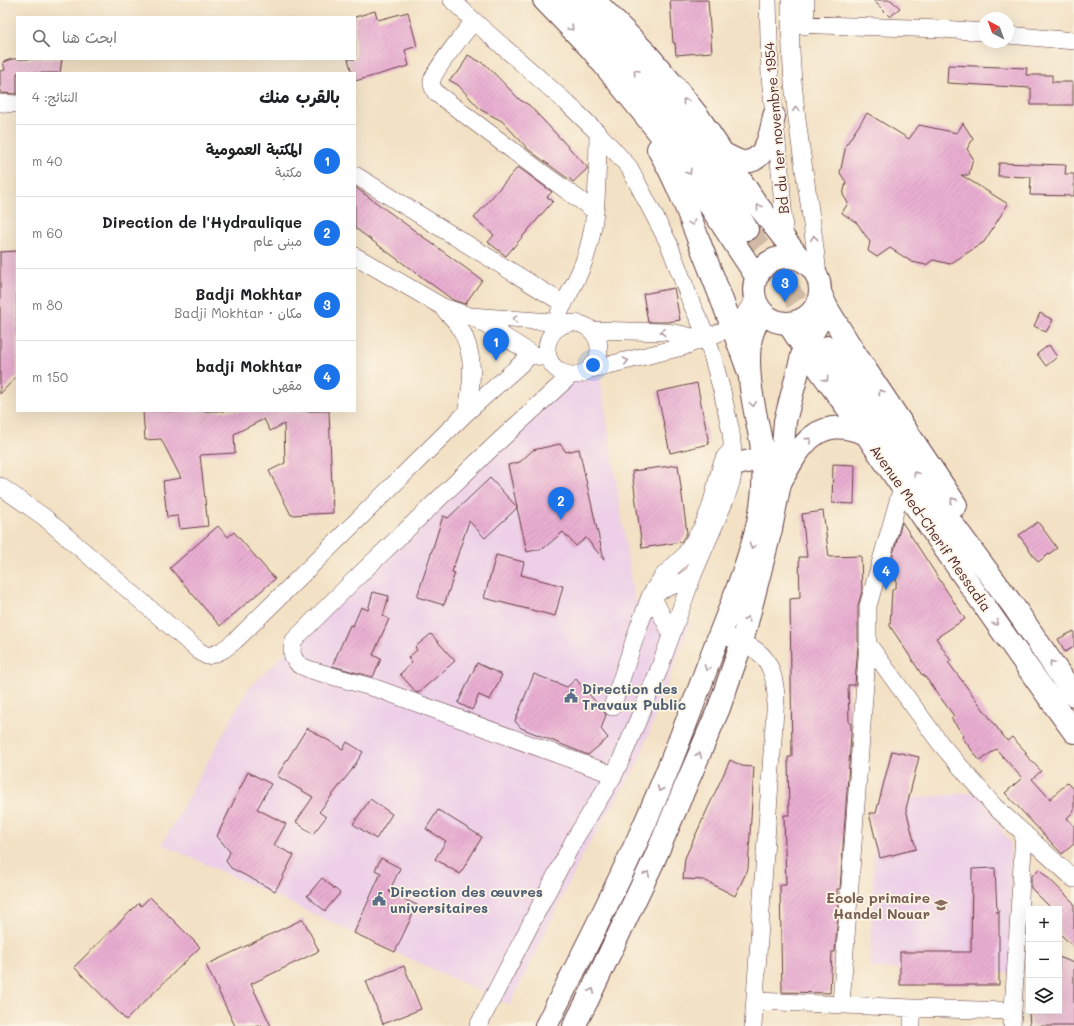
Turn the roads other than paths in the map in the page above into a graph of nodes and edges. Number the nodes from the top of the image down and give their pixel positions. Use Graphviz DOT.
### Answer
graph roads {
  1 [pos="452,0"];
  2 [pos="544,0"];
  3 [pos="570,0"];
  4 [pos="594,0"];
  5 [pos="768,0"];
  6 [pos="790,0"];
  7 [pos="806,0"];
  8 [pos="474,21"];
  9 [pos="797,25"];
  10 [pos="978,32"];
  11 [pos="1014,35"];
  12 [pos="1074,40"];
  13 [pos="623,89"];
  14 [pos="0,103"];
  15 [pos="16,104"];
  16 [pos="774,116"];
  17 [pos="598,133"];
  18 [pos="722,153"];
  19 [pos="356,176"];
  20 [pos="595,211"];
  21 [pos="747,230"];
  22 [pos="790,252"];
  23 [pos="356,257"];
  24 [pos="822,292"];
  25 [pos="757,294"];
  26 [pos="564,304"];
  27 [pos="443,308"];
  28 [pos="470,316"];
  29 [pos="560,323"];
  30 [pos="788,323"];
  31 [pos="733,326"];
  32 [pos="591,330"];
  33 [pos="704,338"];
  34 [pos="828,347"];
  35 [pos="804,348"];
  36 [pos="532,354"];
  37 [pos="549,360"];
  38 [pos="588,370"];
  39 [pos="749,373"];
  40 [pos="571,375"];
  41 [pos="466,413"];
  42 [pos="866,434"];
  43 [pos="734,456"];
  44 [pos="762,458"];
  45 [pos="780,483"];
  46 [pos="0,486"];
  47 [pos="902,487"];
  48 [pos="693,575"];
  49 [pos="651,594"];
  50 [pos="1014,607"];
  51 [pos="671,633"];
  52 [pos="720,634"];
  53 [pos="742,642"];
  54 [pos="868,644"];
  55 [pos="1074,696"];
  56 [pos="612,707"];
  57 [pos="1074,732"];
  58 [pos="614,775"];
  59 [pos="1024,833"];
  60 [pos="1074,879"];
  61 [pos="499,986"];
  62 [pos="755,1001"];
  63 [pos="841,1004"];
  64 [pos="912,1008"];
  65 [pos="1012,1018"];
  66 [pos="478,1026"];
  67 [pos="485,1026"];
  68 [pos="546,1026"];
  69 [pos="574,1026"];
  70 [pos="754,1026"];
  71 [pos="912,1026"];
  1 -- 8 [label="street"];
  2 -- 13 [label="main road, one-way"];
  21 -- 3 [label="main road, one-way"];
  18 -- 4 [label="main road, one-way"];
  5 -- 16 [label="street, Bd du 1er novembre 1954"];
  6 -- 9 [label="street"];
  7 -- 9 [label="street"];
  8 -- 17 [label="street"];
  8 -- 20 [label="street"];
  9 -- 10 [label="street"];
  24 -- 9 [label="street, one-way"];
  11 -- 12 [label="street"];
  13 -- 25 [label="main road, one-way"];
  13 -- 31 [label="main road, one-way"];
  14 -- 15 [label="street"];
  16 -- 18 [label="main road"];
  16 -- 22 [label="street, Bd du 1er novembre 1954"];
  17 -- 20 [label="street"];
  17 -- 33 [label="street"];
  22 -- 18 [label="main road, one-way"];
  19 -- 26 [label="street"];
  20 -- 26 [label="street"];
  22 -- 24 [label="main road"];
  22 -- 25 [label="main road"];
  23 -- 27 [label="street"];
  24 -- 30 [label="main road"];
  24 -- 35 [label="main road"];
  50 -- 24 [label="main road, one-way"];
  25 -- 30 [label="main road"];
  25 -- 31 [label="street"];
  25 -- 39 [label="main road"];
  26 -- 29 [label="street"];
  27 -- 28 [label="street"];
  27 -- 41 [label="street"];
  29 -- 28 [label="street, one-way"];
  28 -- 36 [label="street"];
  29 -- 32 [label="street"];
  29 -- 37 [label="street"];
  30 -- 35 [label="main road, Avenue Med-Cherif Messadia"];
  31 -- 33 [label="street"];
  31 -- 39 [label="main road"];
  33 -- 32 [label="street, one-way"];
  32 -- 38 [label="street"];
  38 -- 33 [label="street, one-way"];
  33 -- 43 [label="street"];
  50 -- 34 [label="main road, one-way"];
  35 -- 42 [label="main road, Avenue Med-Cherif Messadia, one-way"];
  35 -- 45 [label="main road"];
  36 -- 37 [label="street"];
  36 -- 41 [label="street"];
  37 -- 40 [label="street"];
  38 -- 40 [label="street"];
  39 -- 44 [label="main road, one-way"];
  40 -- 58 [label="street"];
  41 -- 46 [label="street"];
  45 -- 42 [label="main road, one-way"];
  42 -- 47 [label="main road, Avenue Med-Cherif Messadia"];
  43 -- 44 [label="main road"];
  43 -- 48 [label="street"];
  43 -- 49 [label="street"];
  44 -- 52 [label="main road, one-way"];
  53 -- 45 [label="main road, one-way"];
  47 -- 54 [label="street"];
  47 -- 57 [label="main road, Avenue Med-Cherif Messadia, one-way"];
  48 -- 49 [label="street"];
  48 -- 51 [label="street"];
  49 -- 51 [label="street"];
  49 -- 56 [label="street"];
  55 -- 50 [label="main road, Avenue Med-Cherif Messadia, one-way"];
  51 -- 58 [label="street"];
  52 -- 53 [label="street"];
  52 -- 68 [label="main road, one-way"];
  53 -- 62 [label="street"];
  69 -- 53 [label="main road, one-way"];
  54 -- 59 [label="street"];
  54 -- 63 [label="street"];
  58 -- 61 [label="street"];
  59 -- 60 [label="street"];
  59 -- 65 [label="street"];
  61 -- 66 [label="street"];
  61 -- 67 [label="street"];
  62 -- 63 [label="street"];
  62 -- 70 [label="street"];
  63 -- 64 [label="street"];
  64 -- 65 [label="street"];
  64 -- 71 [label="street"];
}
